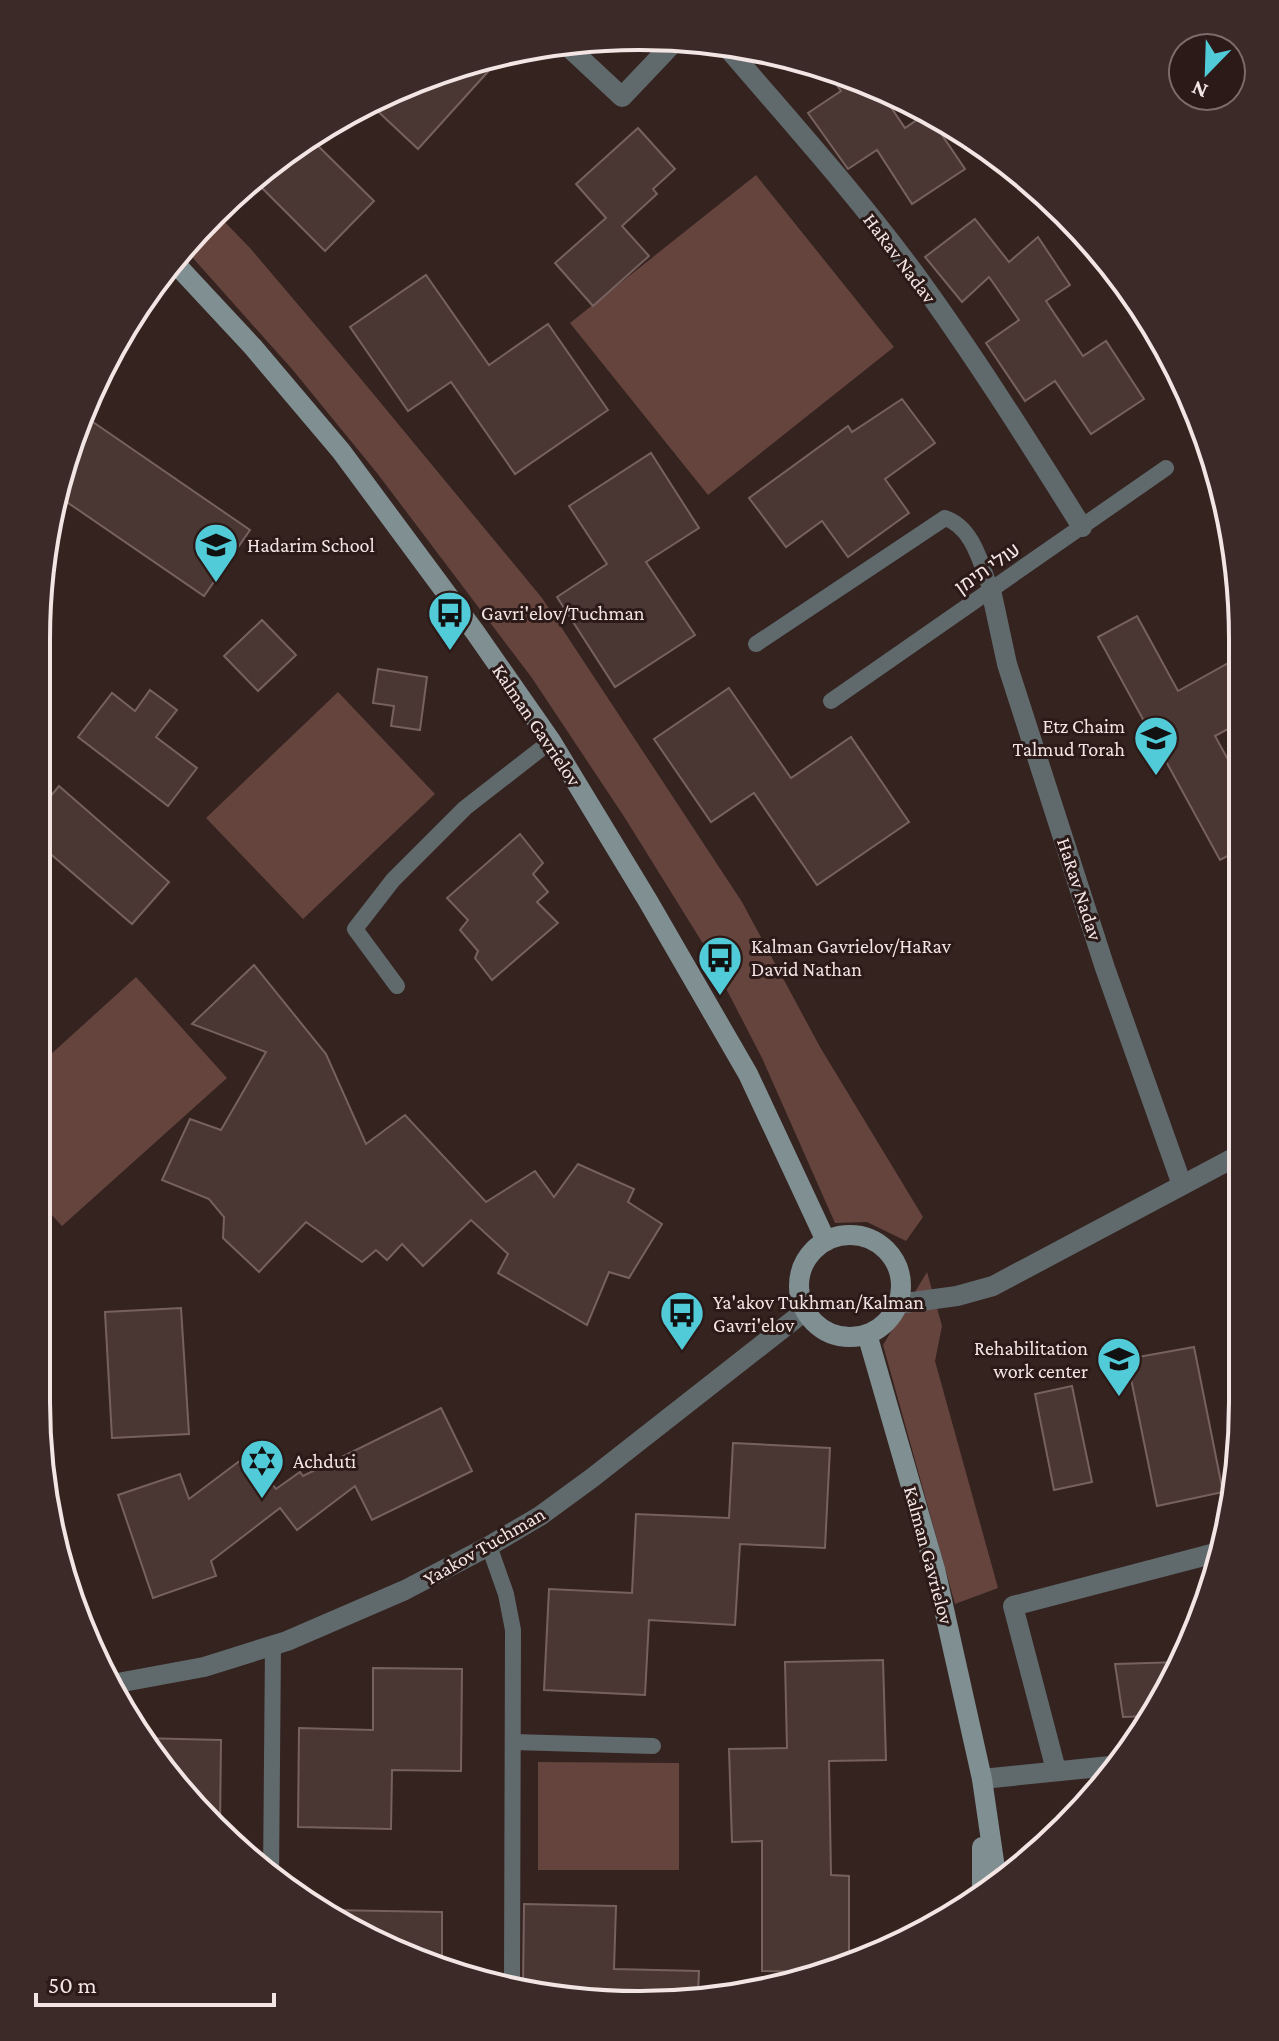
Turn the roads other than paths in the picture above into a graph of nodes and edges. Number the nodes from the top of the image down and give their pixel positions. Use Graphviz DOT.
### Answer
graph roads {
  1 [pos="666,51"];
  2 [pos="576,54"];
  3 [pos="736,58"];
  4 [pos="181,270"];
  5 [pos="1166,468"];
  6 [pos="1082,527"];
  7 [pos="991,590"];
  8 [pos="756,644"];
  9 [pos="831,701"];
  10 [pos="551,741"];
  11 [pos="397,986"];
  12 [pos="1229,1160"];
  13 [pos="1182,1185"];
  14 [pos="826,1241"];
  15 [pos="898,1304"];
  16 [pos="805,1311"];
  17 [pos="867,1334"];
  18 [pos="489,1546"];
  19 [pos="1209,1555"];
  20 [pos="273,1645"];
  21 [pos="122,1682"];
  22 [pos="513,1742"];
  23 [pos="653,1746"];
  24 [pos="1102,1766"];
  25 [pos="1056,1770"];
  26 [pos="982,1779"];
  27 [pos="271,1861"];
  28 [pos="995,1871"];
  29 [pos="982,1881"];
  30 [pos="512,1977"];
  1 -- 2 [label="street"];
  3 -- 6 [label="street, HaRav Nadav"];
  4 -- 10 [label="street, Kalman Gavrielov"];
  5 -- 6 [label="lane, עולי תימן"];
  6 -- 7 [label="lane, עולי תימן"];
  7 -- 8 [label="lane"];
  7 -- 9 [label="lane, עולי תימן"];
  7 -- 13 [label="street, HaRav Nadav"];
  10 -- 11 [label="lane"];
  10 -- 14 [label="street, Kalman Gavrielov"];
  12 -- 13 [label="street"];
  13 -- 15 [label="street"];
  14 -- 15 [label="street"];
  14 -- 16 [label="street"];
  15 -- 17 [label="street"];
  16 -- 17 [label="street"];
  16 -- 18 [label="street, Yaakov Tuchman"];
  17 -- 26 [label="street, Kalman Gavrielov"];
  18 -- 20 [label="street, Yaakov Tuchman"];
  18 -- 22 [label="lane"];
  19 -- 25 [label="street"];
  20 -- 21 [label="street, Yaakov Tuchman"];
  20 -- 27 [label="lane"];
  22 -- 23 [label="lane"];
  22 -- 30 [label="lane"];
  24 -- 25 [label="street"];
  25 -- 26 [label="street"];
  26 -- 28 [label="street, Kalman Gavrielov"];
  26 -- 29 [label="street, Kalman Gavrielov"];
}
